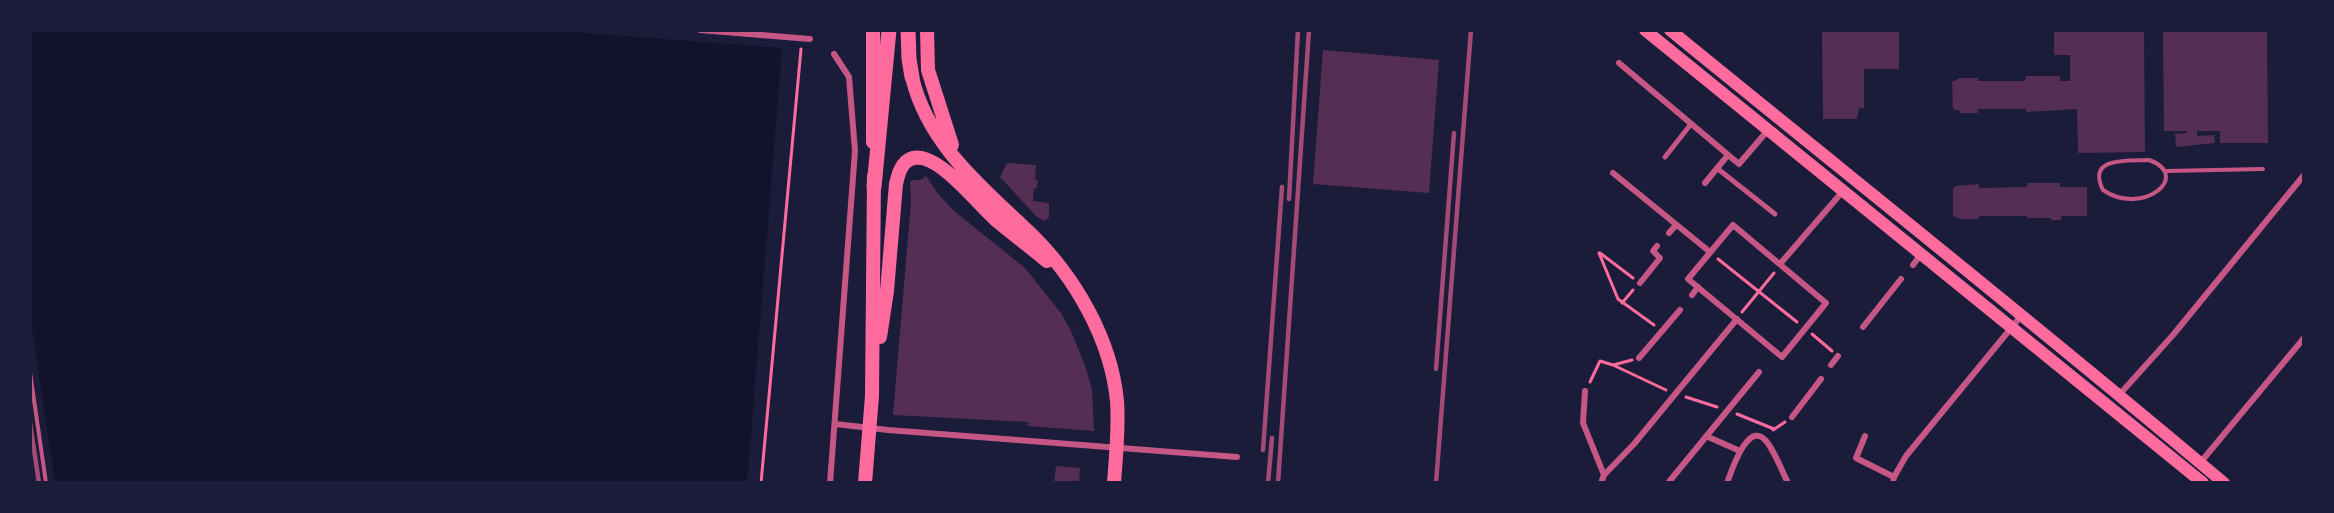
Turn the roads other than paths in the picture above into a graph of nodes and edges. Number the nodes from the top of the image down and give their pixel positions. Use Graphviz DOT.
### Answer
graph roads {
  1 [pos="700,30"];
  2 [pos="873,30"];
  3 [pos="889,30"];
  4 [pos="908,30"];
  5 [pos="927,30"];
  6 [pos="1644,30"];
  7 [pos="1670,30"];
  8 [pos="810,39"];
  9 [pos="834,54"];
  10 [pos="1619,63"];
  11 [pos="912,77"];
  12 [pos="1691,124"];
  13 [pos="1768,129"];
  14 [pos="1728,156"];
  15 [pos="1665,157"];
  16 [pos="958,161"];
  17 [pos="1718,169"];
  18 [pos="2263,169"];
  19 [pos="2166,171"];
  20 [pos="1613,173"];
  21 [pos="2303,177"];
  22 [pos="1705,183"];
  23 [pos="874,187"];
  24 [pos="1843,191"];
  25 [pos="1775,213"];
  26 [pos="1676,225"];
  27 [pos="1669,233"];
  28 [pos="1657,246"];
  29 [pos="1710,252"];
  30 [pos="1921,254"];
  31 [pos="1780,264"];
  32 [pos="1913,265"];
  33 [pos="1901,279"];
  34 [pos="1072,283"];
  35 [pos="1640,283"];
  36 [pos="1698,287"];
  37 [pos="1692,295"];
  38 [pos="1680,310"];
  39 [pos="2021,316"];
  40 [pos="1737,319"];
  41 [pos="1863,327"];
  42 [pos="2012,327"];
  43 [pos="2304,338"];
  44 [pos="1776,352"];
  45 [pos="1838,356"];
  46 [pos="1639,358"];
  47 [pos="1770,358"];
  48 [pos="1831,365"];
  49 [pos="30,372"];
  50 [pos="1759,372"];
  51 [pos="1821,379"];
  52 [pos="872,389"];
  53 [pos="1585,392"];
  54 [pos="2118,396"];
  55 [pos="1792,417"];
  56 [pos="835,424"];
  57 [pos="869,428"];
  58 [pos="1706,436"];
  59 [pos="1865,436"];
  60 [pos="1117,447"];
  61 [pos="1740,451"];
  62 [pos="1237,457"];
  63 [pos="2200,463"];
  64 [pos="1604,475"];
  65 [pos="1893,480"];
  66 [pos="2202,482"];
  67 [pos="46,483"];
  68 [pos="830,483"];
  69 [pos="865,483"];
  70 [pos="1114,483"];
  71 [pos="1601,483"];
  72 [pos="1668,483"];
  73 [pos="1727,483"];
  74 [pos="1788,483"];
  75 [pos="2224,483"];
  1 -- 8 [label="street"];
  2 -- 23 [label="main road"];
  3 -- 23 [label="highway"];
  4 -- 11 [label="highway"];
  5 -- 16 [label="main road"];
  6 -- 13 [label="main road"];
  7 -- 39 [label="main road"];
  9 -- 56 [label="street"];
  10 -- 12 [label="street"];
  11 -- 16 [label="main road"];
  12 -- 14 [label="street"];
  12 -- 15 [label="street"];
  13 -- 14 [label="street"];
  13 -- 24 [label="main road"];
  14 -- 17 [label="street"];
  16 -- 34 [label="main road"];
  17 -- 22 [label="street"];
  17 -- 25 [label="street"];
  18 -- 19 [label="lane"];
  19 -- 19 [label="lane"];
  20 -- 26 [label="street"];
  21 -- 54 [label="street"];
  23 -- 52 [label="main road"];
  24 -- 30 [label="main road"];
  24 -- 31 [label="street"];
  26 -- 27 [label="street"];
  26 -- 29 [label="street"];
  28 -- 35 [label="street"];
  29 -- 31 [label="street"];
  29 -- 36 [label="street"];
  30 -- 32 [label="street"];
  30 -- 42 [label="main road"];
  31 -- 44 [label="street"];
  33 -- 41 [label="street"];
  34 -- 52 [label="main road"];
  34 -- 60 [label="main road"];
  36 -- 37 [label="street"];
  36 -- 40 [label="street"];
  38 -- 46 [label="street"];
  39 -- 42 [label="street"];
  39 -- 54 [label="main road"];
  40 -- 44 [label="street"];
  40 -- 64 [label="street"];
  42 -- 65 [label="street"];
  42 -- 66 [label="main road"];
  43 -- 63 [label="street"];
  44 -- 47 [label="street"];
  45 -- 48 [label="street"];
  49 -- 67 [label="lane"];
  50 -- 58 [label="street"];
  51 -- 55 [label="street"];
  52 -- 57 [label="main road"];
  53 -- 64 [label="street"];
  54 -- 63 [label="main road"];
  56 -- 57 [label="street"];
  56 -- 68 [label="street"];
  57 -- 60 [label="street"];
  57 -- 69 [label="main road"];
  58 -- 61 [label="street"];
  58 -- 72 [label="street"];
  59 -- 65 [label="street"];
  60 -- 62 [label="street"];
  60 -- 70 [label="main road"];
  61 -- 73 [label="street"];
  61 -- 74 [label="street"];
  63 -- 75 [label="main road"];
  64 -- 71 [label="street"];
}
